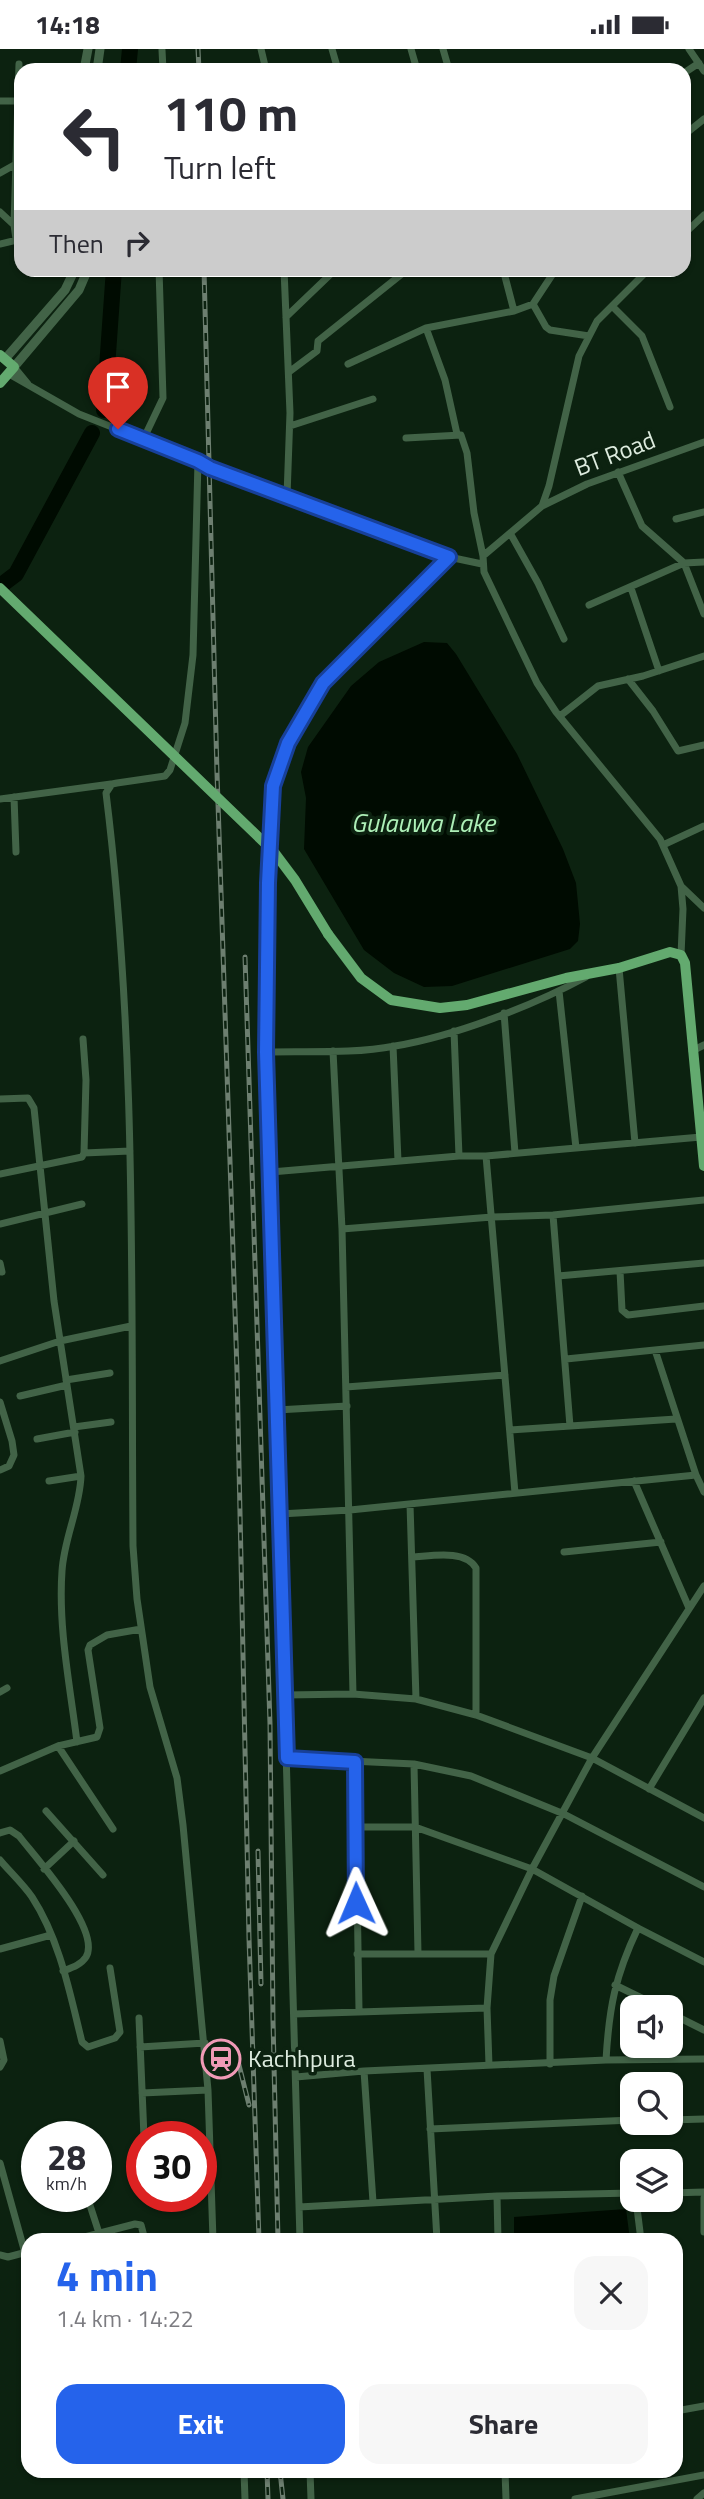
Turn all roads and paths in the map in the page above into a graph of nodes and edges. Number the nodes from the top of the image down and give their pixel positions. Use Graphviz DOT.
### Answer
graph roads {
  1 [pos="689,49"];
  2 [pos="701,67"];
  3 [pos="0,212"];
  4 [pos="14,225"];
  5 [pos="71,277"];
  6 [pos="85,277"];
  7 [pos="159,277"];
  8 [pos="284,277"];
  9 [pos="328,277"];
  10 [pos="398,277"];
  11 [pos="505,277"];
  12 [pos="551,277"];
  13 [pos="641,277"];
  14 [pos="533,304"];
  15 [pos="612,306"];
  16 [pos="514,311"];
  17 [pos="286,317"];
  18 [pos="426,328"];
  19 [pos="589,336"];
  20 [pos="5,364"];
  21 [pos="348,364"];
  22 [pos="289,372"];
  23 [pos="0,383"];
  24 [pos="373,399"];
  25 [pos="670,407"];
  26 [pos="290,426"];
  27 [pos="457,434"];
  28 [pos="406,438"];
  29 [pos="143,440"];
  30 [pos="704,442"];
  31 [pos="198,461"];
  32 [pos="618,472"];
  33 [pos="288,496"];
  34 [pos="542,506"];
  35 [pos="704,512"];
  36 [pos="676,519"];
  37 [pos="510,533"];
  38 [pos="449,557"];
  39 [pos="483,560"];
  40 [pos="704,562"];
  41 [pos="684,563"];
  42 [pos="631,588"];
  43 [pos="0,589"];
  44 [pos="589,605"];
  45 [pos="704,614"];
  46 [pos="564,639"];
  47 [pos="704,656"];
  48 [pos="659,671"];
  49 [pos="628,679"];
  50 [pos="560,716"];
  51 [pos="704,745"];
  52 [pos="112,784"];
  53 [pos="14,797"];
  54 [pos="0,799"];
  55 [pos="704,826"];
  56 [pos="663,845"];
  57 [pos="16,852"];
  58 [pos="681,886"];
  59 [pos="704,908"];
  60 [pos="681,955"];
  61 [pos="619,968"];
  62 [pos="596,972"];
  63 [pos="559,991"];
  64 [pos="504,1013"];
  65 [pos="454,1031"];
  66 [pos="83,1039"];
  67 [pos="704,1045"];
  68 [pos="393,1047"];
  69 [pos="333,1051"];
  70 [pos="692,1051"];
  71 [pos="266,1052"];
  72 [pos="700,1093"];
  73 [pos="0,1099"];
  74 [pos="701,1137"];
  75 [pos="635,1143"];
  76 [pos="576,1148"];
  77 [pos="130,1151"];
  78 [pos="85,1153"];
  79 [pos="515,1153"];
  80 [pos="459,1156"];
  81 [pos="486,1156"];
  82 [pos="704,1158"];
  83 [pos="398,1161"];
  84 [pos="40,1165"];
  85 [pos="340,1166"];
  86 [pos="271,1172"];
  87 [pos="0,1174"];
  88 [pos="704,1200"];
  89 [pos="82,1204"];
  90 [pos="44,1213"];
  91 [pos="553,1215"];
  92 [pos="492,1217"];
  93 [pos="0,1224"];
  94 [pos="342,1229"];
  95 [pos="0,1262"];
  96 [pos="704,1263"];
  97 [pos="620,1271"];
  98 [pos="2,1272"];
  99 [pos="558,1276"];
  100 [pos="704,1306"];
  101 [pos="131,1326"];
  102 [pos="60,1341"];
  103 [pos="704,1345"];
  104 [pos="655,1350"];
  105 [pos="566,1359"];
  106 [pos="0,1361"];
  107 [pos="110,1373"];
  108 [pos="505,1375"];
  109 [pos="66,1382"];
  110 [pos="346,1387"];
  111 [pos="20,1396"];
  112 [pos="0,1402"];
  113 [pos="347,1406"];
  114 [pos="277,1410"];
  115 [pos="676,1419"];
  116 [pos="111,1422"];
  117 [pos="570,1426"];
  118 [pos="74,1430"];
  119 [pos="510,1430"];
  120 [pos="37,1439"];
  121 [pos="0,1470"];
  122 [pos="696,1475"];
  123 [pos="81,1476"];
  124 [pos="49,1481"];
  125 [pos="634,1481"];
  126 [pos="704,1492"];
  127 [pos="515,1493"];
  128 [pos="410,1504"];
  129 [pos="350,1510"];
  130 [pos="280,1514"];
  131 [pos="661,1542"];
  132 [pos="564,1552"];
  133 [pos="412,1557"];
  134 [pos="704,1586"];
  135 [pos="689,1608"];
  136 [pos="141,1629"];
  137 [pos="353,1694"];
  138 [pos="285,1695"];
  139 [pos="704,1698"];
  140 [pos="416,1699"];
  141 [pos="476,1715"];
  142 [pos="76,1742"];
  143 [pos="58,1746"];
  144 [pos="287,1758"];
  145 [pos="592,1758"];
  146 [pos="355,1762"];
  147 [pos="414,1764"];
  148 [pos="0,1771"];
  149 [pos="649,1789"];
  150 [pos="46,1811"];
  151 [pos="564,1814"];
  152 [pos="704,1818"];
  153 [pos="354,1827"];
  154 [pos="415,1827"];
  155 [pos="113,1829"];
  156 [pos="0,1833"];
  157 [pos="74,1841"];
  158 [pos="1,1862"];
  159 [pos="44,1869"];
  160 [pos="532,1869"];
  161 [pos="103,1875"];
  162 [pos="704,1887"];
  163 [pos="583,1896"];
  164 [pos="638,1928"];
  165 [pos="51,1935"];
  166 [pos="0,1949"];
  167 [pos="357,1954"];
  168 [pos="418,1954"];
  169 [pos="491,1954"];
  170 [pos="704,1962"];
  171 [pos="110,1969"];
  172 [pos="63,1971"];
  173 [pos="615,1985"];
  174 [pos="635,1995"];
  175 [pos="487,2008"];
  176 [pos="359,2010"];
  177 [pos="294,2014"];
  178 [pos="139,2018"];
  179 [pos="683,2020"];
  180 [pos="704,2030"];
  181 [pos="0,2041"];
  182 [pos="205,2043"];
  183 [pos="140,2047"];
  184 [pos="704,2059"];
  185 [pos="606,2060"];
  186 [pos="550,2064"];
  187 [pos="489,2066"];
  188 [pos="0,2067"];
  189 [pos="428,2069"];
  190 [pos="364,2071"];
  191 [pos="296,2077"];
  192 [pos="208,2089"];
  193 [pos="142,2093"];
  194 [pos="704,2119"];
  195 [pos="683,2120"];
  196 [pos="143,2121"];
  197 [pos="209,2121"];
  198 [pos="620,2121"];
  199 [pos="430,2129"];
  200 [pos="0,2163"];
  201 [pos="704,2192"];
  202 [pos="620,2193"];
  203 [pos="683,2193"];
  204 [pos="497,2196"];
  205 [pos="704,2198"];
  206 [pos="434,2200"];
  207 [pos="373,2202"];
  208 [pos="299,2207"];
  209 [pos="92,2212"];
  210 [pos="212,2212"];
  211 [pos="638,2212"];
  212 [pos="704,2232"];
  213 [pos="99,2233"];
  214 [pos="143,2233"];
  215 [pos="213,2233"];
  216 [pos="300,2233"];
  217 [pos="436,2233"];
  218 [pos="498,2233"];
  219 [pos="640,2233"];
  220 [pos="21,2235"];
  221 [pos="21,2253"];
  222 [pos="0,2255"];
  223 [pos="704,2406"];
  224 [pos="683,2410"];
  225 [pos="704,2475"];
  226 [pos="244,2478"];
  227 [pos="310,2478"];
  228 [pos="505,2478"];
  229 [pos="704,2493"];
  230 [pos="245,2499"];
  231 [pos="311,2499"];
  232 [pos="506,2499"];
  233 [pos="575,2499"];
  234 [pos="697,2499"];
  1 -- 2 [label="street"];
  3 -- 4 [label="street"];
  5 -- 20 [label="street"];
  6 -- 20 [label="street"];
  7 -- 29 [label="street"];
  8 -- 17 [label="street"];
  9 -- 17 [label="street"];
  10 -- 22 [label="street"];
  11 -- 16 [label="street"];
  12 -- 14 [label="street"];
  13 -- 15 [label="street"];
  14 -- 16 [label="street"];
  14 -- 19 [label="street"];
  15 -- 19 [label="street"];
  15 -- 25 [label="street"];
  16 -- 18 [label="street"];
  17 -- 22 [label="street"];
  18 -- 21 [label="street"];
  18 -- 27 [label="street"];
  19 -- 34 [label="street"];
  20 -- 23 [label="main road"];
  20 -- 29 [label="street"];
  22 -- 26 [label="street"];
  24 -- 26 [label="street"];
  26 -- 33 [label="street"];
  27 -- 28 [label="street"];
  27 -- 39 [label="street"];
  29 -- 31 [label="street"];
  30 -- 32 [label="street, BT Road"];
  31 -- 33 [label="street"];
  31 -- 52 [label="street"];
  32 -- 34 [label="street, BT Road"];
  32 -- 41 [label="street"];
  33 -- 38 [label="street"];
  34 -- 37 [label="street, BT Road"];
  35 -- 36 [label="street"];
  37 -- 39 [label="street, BT Road"];
  37 -- 46 [label="street"];
  38 -- 39 [label="street"];
  38 -- 71 [label="street"];
  39 -- 50 [label="street"];
  40 -- 41 [label="street"];
  41 -- 42 [label="street"];
  41 -- 45 [label="street"];
  42 -- 44 [label="street"];
  42 -- 48 [label="street"];
  43 -- 62 [label="main road, bridge"];
  47 -- 48 [label="street"];
  48 -- 49 [label="street"];
  49 -- 50 [label="street"];
  49 -- 51 [label="street"];
  50 -- 56 [label="street"];
  52 -- 53 [label="street"];
  52 -- 77 [label="street"];
  53 -- 54 [label="street"];
  53 -- 57 [label="street"];
  55 -- 56 [label="street"];
  56 -- 58 [label="street"];
  58 -- 59 [label="street"];
  58 -- 60 [label="street"];
  60 -- 61 [label="main road"];
  60 -- 70 [label="main road"];
  61 -- 62 [label="main road"];
  61 -- 75 [label="street"];
  62 -- 63 [label="street"];
  63 -- 64 [label="street"];
  63 -- 76 [label="street"];
  64 -- 65 [label="street"];
  64 -- 79 [label="street"];
  65 -- 68 [label="street"];
  65 -- 80 [label="street"];
  66 -- 78 [label="street"];
  67 -- 70 [label="street"];
  68 -- 69 [label="street"];
  68 -- 83 [label="street"];
  69 -- 71 [label="street"];
  69 -- 85 [label="street"];
  70 -- 72 [label="main road"];
  71 -- 86 [label="street"];
  72 -- 74 [label="main road"];
  73 -- 84 [label="street"];
  74 -- 75 [label="street"];
  74 -- 82 [label="main road"];
  75 -- 76 [label="street"];
  76 -- 79 [label="street"];
  77 -- 78 [label="street"];
  77 -- 101 [label="street"];
  78 -- 84 [label="street"];
  79 -- 81 [label="street"];
  80 -- 81 [label="street"];
  80 -- 83 [label="street"];
  81 -- 92 [label="street"];
  83 -- 85 [label="street"];
  84 -- 87 [label="street"];
  84 -- 90 [label="street"];
  85 -- 86 [label="street"];
  85 -- 94 [label="street"];
  86 -- 114 [label="street"];
  88 -- 91 [label="street"];
  89 -- 90 [label="street"];
  90 -- 93 [label="street"];
  90 -- 102 [label="street"];
  91 -- 92 [label="street"];
  91 -- 99 [label="street"];
  92 -- 94 [label="street"];
  92 -- 108 [label="street"];
  94 -- 110 [label="street"];
  95 -- 98 [label="street"];
  96 -- 97 [label="street"];
  97 -- 99 [label="street"];
  97 -- 100 [label="street"];
  99 -- 105 [label="street"];
  101 -- 102 [label="street"];
  101 -- 136 [label="street"];
  102 -- 106 [label="street"];
  102 -- 109 [label="street"];
  103 -- 104 [label="street"];
  104 -- 105 [label="street"];
  104 -- 115 [label="street"];
  105 -- 117 [label="street"];
  107 -- 109 [label="street"];
  108 -- 110 [label="street"];
  108 -- 119 [label="street"];
  109 -- 111 [label="street"];
  109 -- 118 [label="street"];
  110 -- 113 [label="street"];
  112 -- 121 [label="street"];
  113 -- 114 [label="street"];
  113 -- 129 [label="street"];
  114 -- 130 [label="street"];
  115 -- 117 [label="street"];
  115 -- 122 [label="street"];
  116 -- 118 [label="street"];
  117 -- 119 [label="street"];
  118 -- 120 [label="street"];
  118 -- 123 [label="street"];
  119 -- 127 [label="street"];
  122 -- 125 [label="street"];
  122 -- 126 [label="street"];
  123 -- 124 [label="street"];
  123 -- 142 [label="street"];
  125 -- 127 [label="street"];
  125 -- 131 [label="street"];
  127 -- 128 [label="street"];
  128 -- 129 [label="street"];
  128 -- 133 [label="street"];
  129 -- 130 [label="street"];
  129 -- 137 [label="street"];
  130 -- 138 [label="street"];
  131 -- 132 [label="street"];
  131 -- 135 [label="street"];
  133 -- 140 [label="street"];
  133 -- 141 [label="street"];
  134 -- 135 [label="street"];
  135 -- 145 [label="street"];
  136 -- 142 [label="street"];
  136 -- 182 [label="street"];
  137 -- 138 [label="street"];
  137 -- 140 [label="street"];
  138 -- 144 [label="street"];
  139 -- 149 [label="street"];
  140 -- 141 [label="street"];
  141 -- 145 [label="street"];
  142 -- 143 [label="street"];
  143 -- 148 [label="street"];
  143 -- 155 [label="street"];
  144 -- 146 [label="street"];
  144 -- 177 [label="street"];
  145 -- 149 [label="street"];
  145 -- 151 [label="street"];
  146 -- 147 [label="street"];
  146 -- 153 [label="street"];
  147 -- 151 [label="street"];
  147 -- 154 [label="street"];
  149 -- 152 [label="street"];
  150 -- 157 [label="street"];
  151 -- 160 [label="street"];
  151 -- 162 [label="street"];
  153 -- 154 [label="street"];
  153 -- 167 [label="street"];
  154 -- 160 [label="street"];
  154 -- 168 [label="street"];
  156 -- 159 [label="street"];
  157 -- 159 [label="street"];
  157 -- 161 [label="street"];
  158 -- 165 [label="street"];
  159 -- 172 [label="street"];
  160 -- 163 [label="street"];
  160 -- 169 [label="street"];
  163 -- 164 [label="street"];
  163 -- 186 [label="street"];
  164 -- 170 [label="street"];
  164 -- 173 [label="street"];
  165 -- 166 [label="street"];
  165 -- 172 [label="street"];
  167 -- 168 [label="street"];
  167 -- 176 [label="street"];
  168 -- 169 [label="street"];
  169 -- 175 [label="street"];
  171 -- 172 [label="street"];
  173 -- 174 [label="street"];
  173 -- 185 [label="street"];
  175 -- 176 [label="street"];
  175 -- 187 [label="street"];
  176 -- 177 [label="street"];
  177 -- 191 [label="street"];
  178 -- 183 [label="street"];
  179 -- 180 [label="street"];
  181 -- 188 [label="street"];
  182 -- 183 [label="street"];
  182 -- 192 [label="street"];
  183 -- 193 [label="street"];
  184 -- 185 [label="street"];
  185 -- 186 [label="street"];
  186 -- 187 [label="street"];
  187 -- 189 [label="street"];
  189 -- 190 [label="street"];
  189 -- 199 [label="street"];
  190 -- 191 [label="street"];
  190 -- 207 [label="street"];
  191 -- 208 [label="street"];
  192 -- 193 [label="street"];
  192 -- 197 [label="street"];
  193 -- 196 [label="street"];
  194 -- 195 [label="street"];
  198 -- 199 [label="street"];
  199 -- 206 [label="street"];
  200 -- 220 [label="street"];
  201 -- 203 [label="street"];
  202 -- 204 [label="street"];
  204 -- 206 [label="street"];
  204 -- 218 [label="street"];
  205 -- 212 [label="street"];
  206 -- 207 [label="street"];
  206 -- 217 [label="street"];
  207 -- 208 [label="street"];
  208 -- 216 [label="street"];
  209 -- 213 [label="street"];
  210 -- 215 [label="street"];
  211 -- 219 [label="street"];
  213 -- 214 [label="street"];
  221 -- 222 [label="street"];
  223 -- 224 [label="street"];
  225 -- 233 [label="street"];
  226 -- 230 [label="street"];
  227 -- 231 [label="street"];
  228 -- 232 [label="street"];
  229 -- 234 [label="street"];
}
